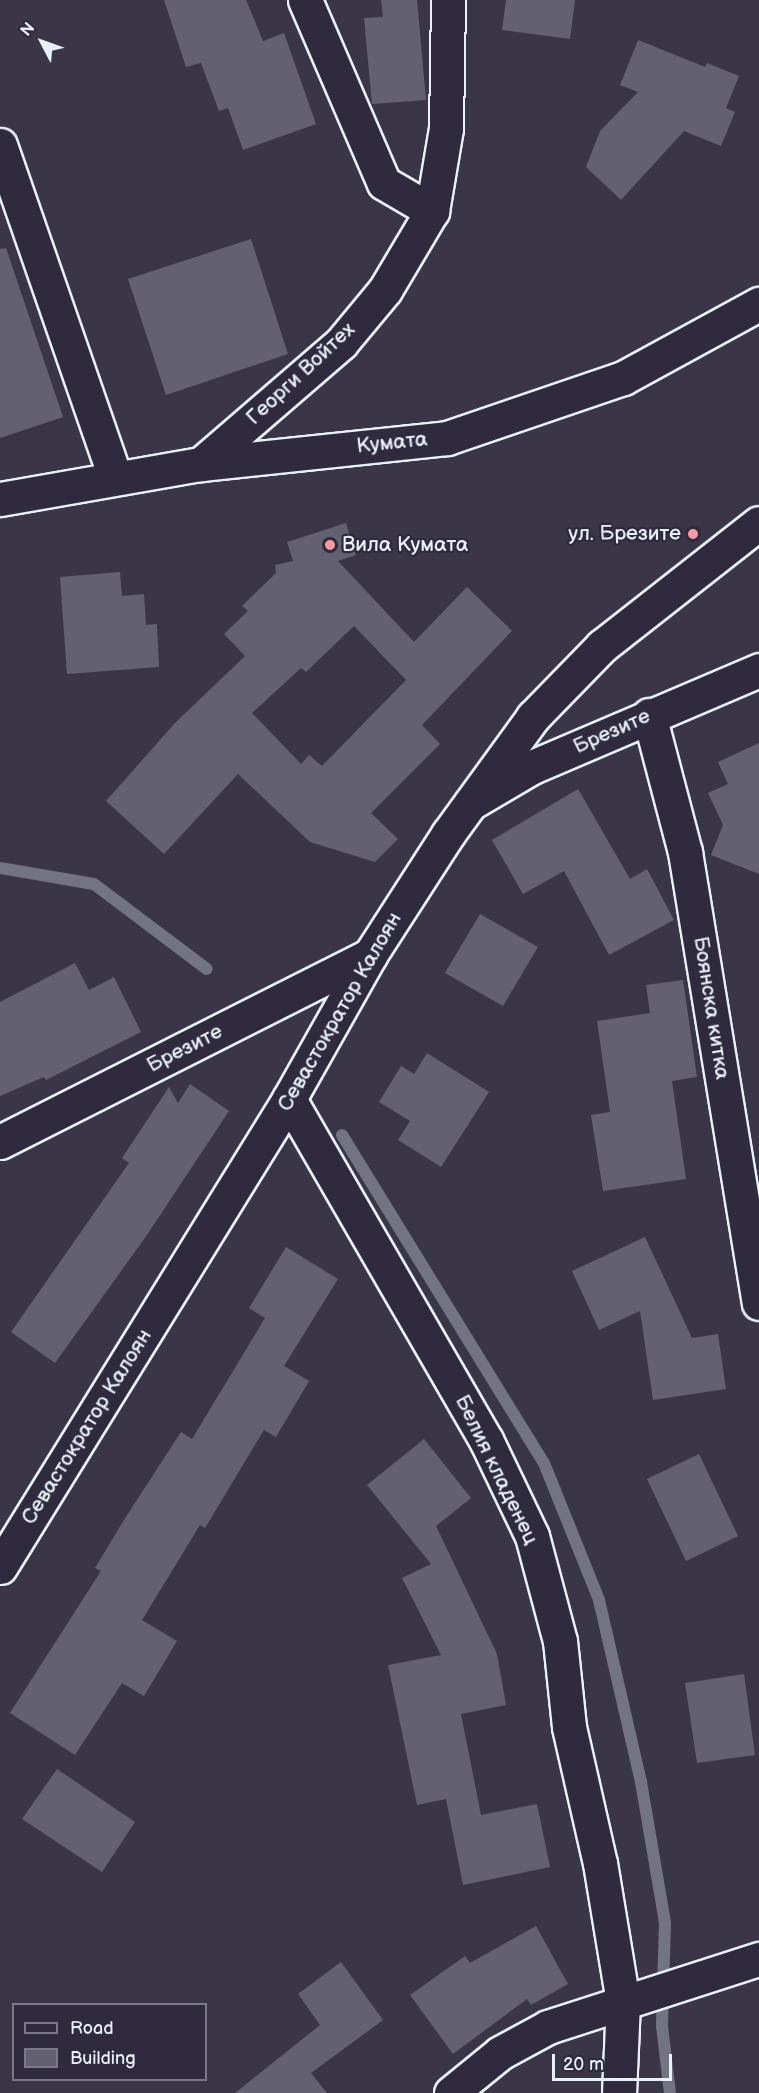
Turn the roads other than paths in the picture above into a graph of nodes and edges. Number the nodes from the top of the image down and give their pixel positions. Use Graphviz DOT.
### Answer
graph roads {
  1 [pos="305,0"];
  2 [pos="448,0"];
  3 [pos="0,145"];
  4 [pos="432,211"];
  5 [pos="759,304"];
  6 [pos="201,464"];
  7 [pos="115,478"];
  8 [pos="0,499"];
  9 [pos="759,523"];
  10 [pos="759,670"];
  11 [pos="649,715"];
  12 [pos="471,803"];
  13 [pos="370,955"];
  14 [pos="289,1099"];
  15 [pos="0,1142"];
  16 [pos="759,1303"];
  17 [pos="0,1567"];
  18 [pos="759,1959"];
  19 [pos="623,2002"];
  20 [pos="451,2093"];
  21 [pos="619,2093"];
  1 -- 4 [label="street"];
  2 -- 4 [label="street, Георги Войтех"];
  3 -- 7 [label="street"];
  4 -- 6 [label="street, Георги Войтех"];
  5 -- 6 [label="street, Кумата"];
  6 -- 7 [label="street, Кумата"];
  7 -- 8 [label="street, Кумата"];
  9 -- 12 [label="street, Севастократор Калоян"];
  10 -- 11 [label="street, Брезите"];
  11 -- 12 [label="street, Брезите"];
  11 -- 16 [label="street, Боянска китка"];
  12 -- 13 [label="street, Севастократор Калоян"];
  13 -- 14 [label="street, Севастократор Калоян"];
  13 -- 15 [label="street, Брезите"];
  14 -- 17 [label="street, Севастократор Калоян"];
  14 -- 19 [label="street, Белия кладенец"];
  18 -- 19 [label="street"];
  19 -- 20 [label="street"];
  19 -- 21 [label="street, Белия кладенец"];
}
